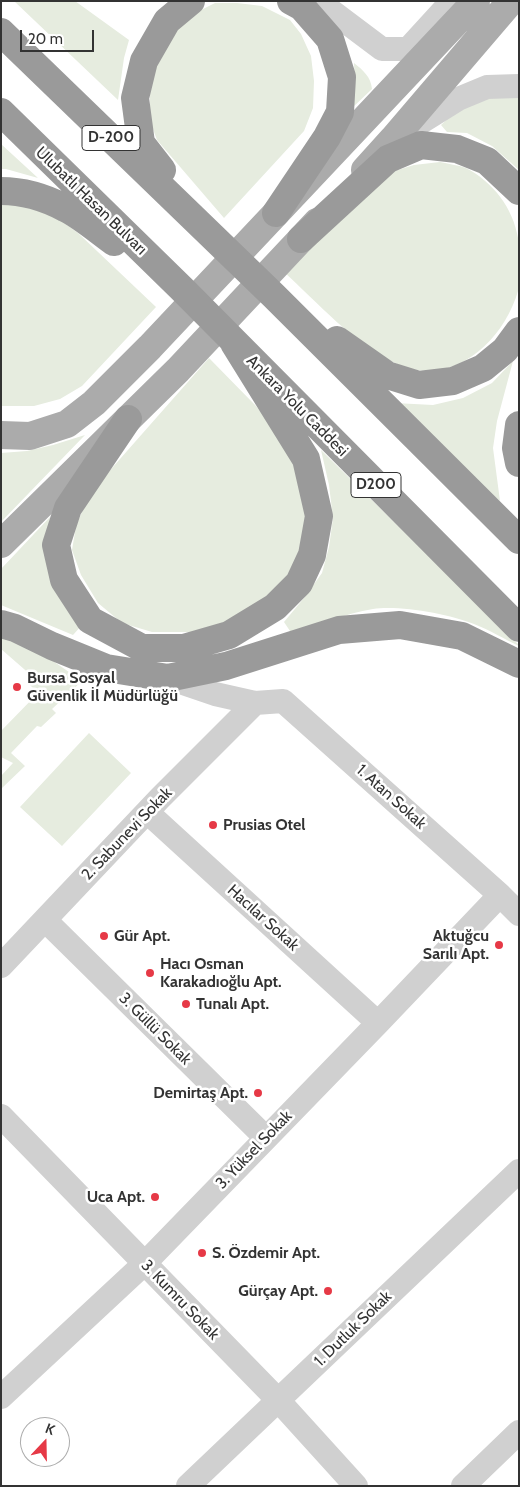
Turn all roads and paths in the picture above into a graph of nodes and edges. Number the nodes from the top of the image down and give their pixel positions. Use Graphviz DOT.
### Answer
graph roads {
  1 [pos="191,1"];
  2 [pos="291,1"];
  3 [pos="452,1"];
  4 [pos="476,1"];
  5 [pos="511,1"];
  6 [pos="322,3"];
  7 [pos="1,32"];
  8 [pos="519,86"];
  9 [pos="1,112"];
  10 [pos="393,139"];
  11 [pos="1,191"];
  12 [pos="519,191"];
  13 [pos="276,213"];
  14 [pos="301,239"];
  15 [pos="220,244"];
  16 [pos="182,290"];
  17 [pos="274,296"];
  18 [pos="519,331"];
  19 [pos="234,343"];
  20 [pos="128,419"];
  21 [pos="519,425"];
  22 [pos="1,435"];
  23 [pos="519,463"];
  24 [pos="519,540"];
  25 [pos="1,544"];
  26 [pos="1,624"];
  27 [pos="519,628"];
  28 [pos="519,664"];
  29 [pos="168,678"];
  30 [pos="255,703"];
  31 [pos="147,812"];
  32 [pos="500,895"];
  33 [pos="519,914"];
  34 [pos="45,920"];
  35 [pos="1,966"];
  36 [pos="378,1023"];
  37 [pos="1,1116"];
  38 [pos="266,1138"];
  39 [pos="519,1171"];
  40 [pos="145,1263"];
  41 [pos="1,1397"];
  42 [pos="278,1400"];
  43 [pos="519,1432"];
  44 [pos="188,1486"];
  45 [pos="356,1486"];
  46 [pos="463,1486"];
  1 -- 15 [label="highway"];
  2 -- 13 [label="highway"];
  3 -- 6 [label="street"];
  4 -- 13 [label="main road"];
  5 -- 10 [label="main road"];
  7 -- 15 [label="highway, D-200"];
  8 -- 10 [label="street"];
  9 -- 16 [label="highway, Ulubatlı Hasan Bulvarı"];
  10 -- 14 [label="main road"];
  11 -- 16 [label="highway"];
  12 -- 14 [label="highway"];
  13 -- 22 [label="main road"];
  14 -- 20 [label="main road"];
  15 -- 17 [label="highway"];
  16 -- 19 [label="highway, Ankara Yolu Caddesi / D200"];
  17 -- 18 [label="highway"];
  17 -- 24 [label="highway"];
  19 -- 20 [label="highway"];
  19 -- 27 [label="highway, Ankara Yolu Caddesi / D200"];
  20 -- 25 [label="main road"];
  21 -- 23 [label="highway"];
  26 -- 29 [label="highway"];
  28 -- 29 [label="highway"];
  29 -- 30 [label="street, 1. Atan Sokak"];
  30 -- 31 [label="street, 2. Sabunevi Sokak"];
  30 -- 32 [label="street, 1. Atan Sokak"];
  31 -- 34 [label="street, 2. Sabunevi Sokak"];
  31 -- 36 [label="street, Hacılar Sokak"];
  32 -- 33 [label="street, 1. Atan Sokak"];
  32 -- 36 [label="street, 3. Yüksel Sokak"];
  34 -- 35 [label="street, 2. Sabunevi Sokak"];
  34 -- 38 [label="street, 3. Güllü Sokak"];
  36 -- 38 [label="street, 3. Yüksel Sokak"];
  37 -- 40 [label="street, 3. Kumru Sokak"];
  38 -- 40 [label="street, 3. Yüksel Sokak"];
  39 -- 42 [label="street, 1. Dutluk Sokak"];
  40 -- 41 [label="street, 3. Yüksel Sokak"];
  40 -- 42 [label="street, 3. Kumru Sokak"];
  42 -- 44 [label="street, 1. Dutluk Sokak"];
  42 -- 45 [label="street, 3. Kumru Sokak"];
  43 -- 46 [label="street"];
}
